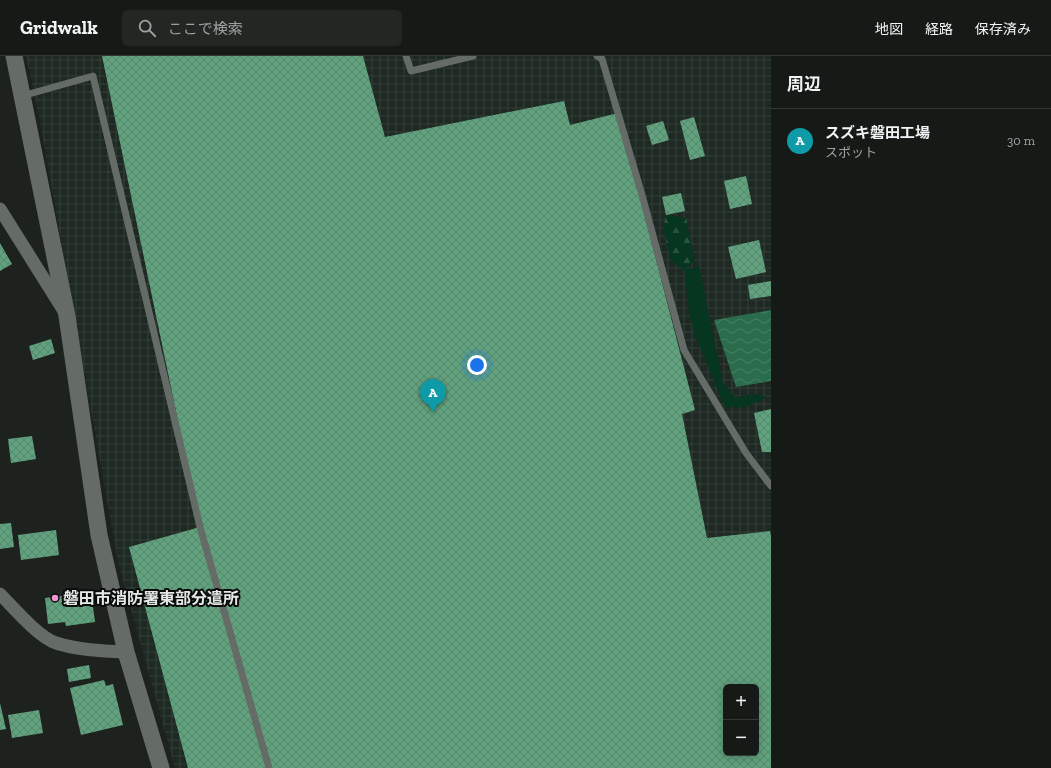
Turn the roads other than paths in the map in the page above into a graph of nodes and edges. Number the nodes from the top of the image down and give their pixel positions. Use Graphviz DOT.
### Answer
graph roads {
  1 [pos="14,56"];
  2 [pos="406,56"];
  3 [pos="474,56"];
  4 [pos="597,56"];
  5 [pos="22,96"];
  6 [pos="0,209"];
  7 [pos="67,316"];
  8 [pos="771,486"];
  9 [pos="0,594"];
  10 [pos="126,652"];
  11 [pos="161,768"];
  12 [pos="269,768"];
  1 -- 5 [label="street"];
  2 -- 3 [label="lane"];
  4 -- 8 [label="lane"];
  5 -- 7 [label="street"];
  5 -- 12 [label="lane"];
  6 -- 7 [label="street"];
  7 -- 10 [label="street"];
  9 -- 10 [label="street"];
  10 -- 11 [label="street"];
}
